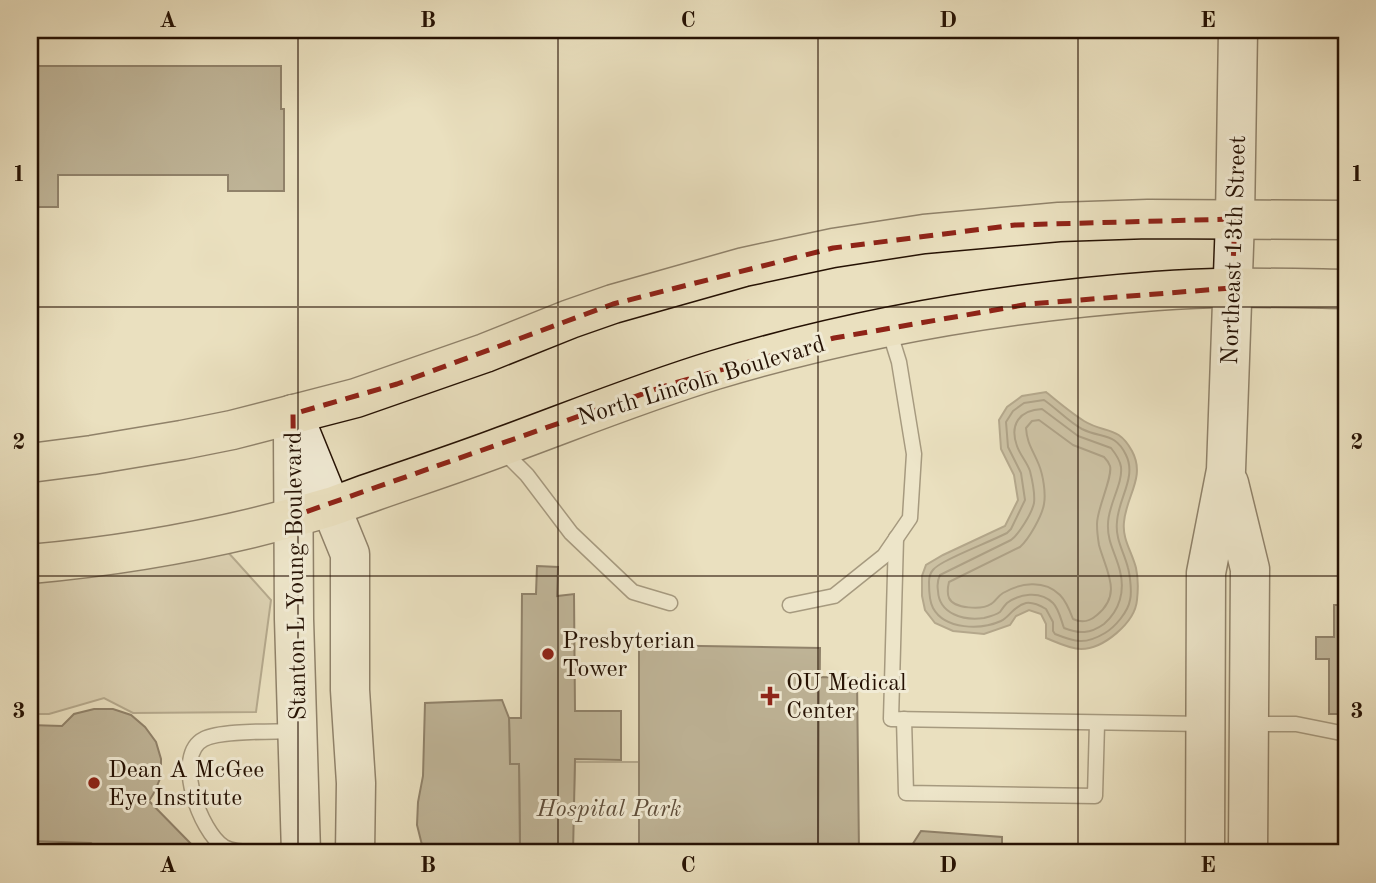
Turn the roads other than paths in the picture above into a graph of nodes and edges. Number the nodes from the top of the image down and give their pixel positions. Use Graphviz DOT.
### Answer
graph roads {
  1 [pos="1238,30"];
  2 [pos="1235,219"];
  3 [pos="1346,220"];
  4 [pos="1232,288"];
  5 [pos="1346,289"];
  6 [pos="888,326"];
  7 [pos="293,414"];
  8 [pos="500,447"];
  9 [pos="30,463"];
  10 [pos="1226,470"];
  11 [pos="332,506"];
  12 [pos="294,516"];
  13 [pos="896,538"];
  14 [pos="30,564"];
  15 [pos="670,603"];
  16 [pos="790,605"];
  17 [pos="904,719"];
  18 [pos="1097,724"];
  19 [pos="1206,724"];
  20 [pos="1249,724"];
  21 [pos="297,731"];
  22 [pos="1346,734"];
  23 [pos="300,851"];
  24 [pos="240,852"];
  25 [pos="355,853"];
  26 [pos="1205,853"];
  27 [pos="1248,853"];
  1 -- 2 [label="main road, Northeast 13th Street"];
  2 -- 3 [label="main road"];
  2 -- 4 [label="main road, Northeast 13th Street"];
  2 -- 7 [label="main road"];
  4 -- 5 [label="main road, North Lincoln Boulevard"];
  4 -- 6 [label="main road, North Lincoln Boulevard"];
  4 -- 10 [label="main road, Northeast 13th Street"];
  6 -- 8 [label="main road, North Lincoln Boulevard"];
  6 -- 13 [label="lane"];
  7 -- 9 [label="main road"];
  7 -- 11 [label="main road, Stanton L Young Boulevard"];
  7 -- 12 [label="main road, Stanton L Young Boulevard"];
  8 -- 11 [label="main road, North Lincoln Boulevard"];
  8 -- 15 [label="lane"];
  10 -- 19 [label="main road, Northeast 13th Street"];
  10 -- 20 [label="main road, Northeast 13th Street"];
  11 -- 12 [label="main road, North Lincoln Boulevard"];
  11 -- 25 [label="main road, Stanton L Young Boulevard"];
  12 -- 14 [label="main road, North Lincoln Boulevard"];
  12 -- 21 [label="main road, Stanton L Young Boulevard"];
  13 -- 16 [label="lane"];
  13 -- 17 [label="lane"];
  17 -- 18 [label="lane"];
  17 -- 18 [label="lane"];
  18 -- 19 [label="lane"];
  19 -- 26 [label="main road, Northeast 13th Street"];
  20 -- 22 [label="lane"];
  20 -- 27 [label="main road, Northeast 13th Street"];
  21 -- 23 [label="main road, Stanton L Young Boulevard"];
  21 -- 24 [label="lane"];
  23 -- 24 [label="lane"];
}
